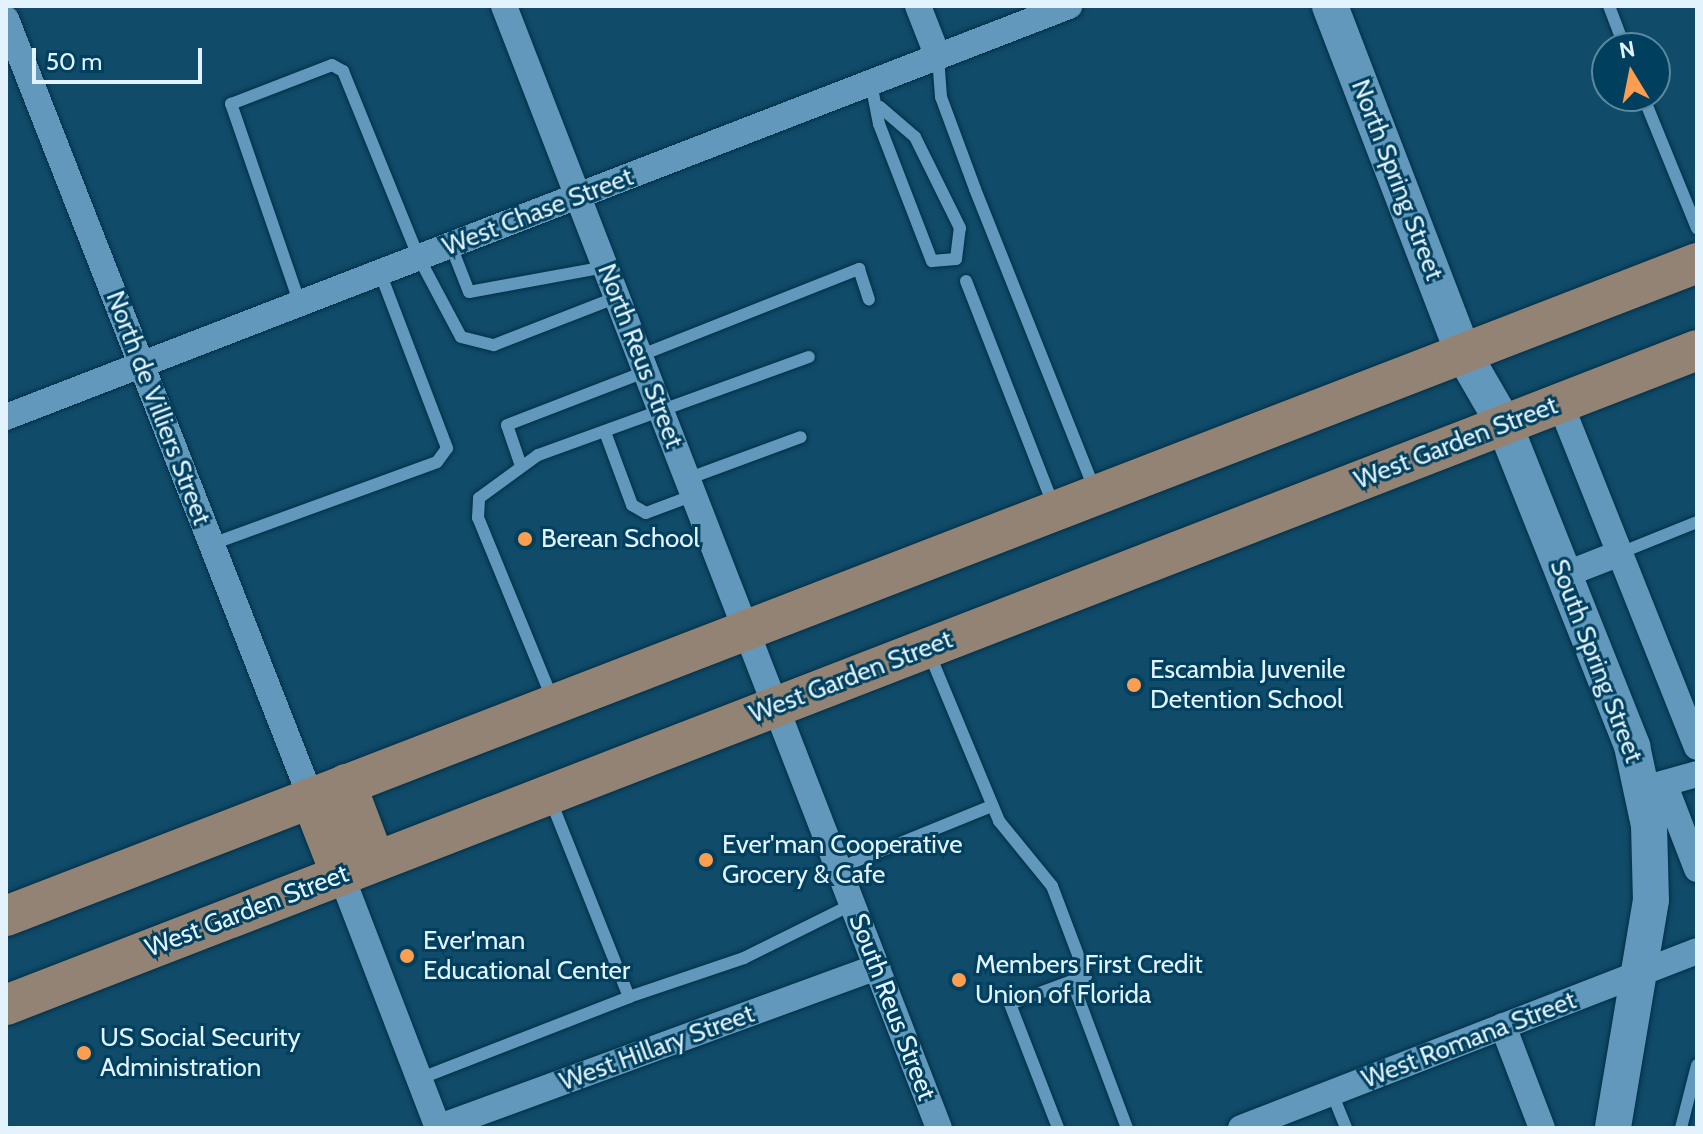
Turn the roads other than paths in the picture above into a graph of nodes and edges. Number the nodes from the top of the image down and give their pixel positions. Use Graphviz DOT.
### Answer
graph roads {
  1 [pos="504,6"];
  2 [pos="918,6"];
  3 [pos="1069,6"];
  4 [pos="1330,6"];
  5 [pos="1609,6"];
  6 [pos="6,19"];
  7 [pos="1619,32"];
  8 [pos="938,57"];
  9 [pos="875,95"];
  10 [pos="1650,112"];
  11 [pos="578,197"];
  12 [pos="1697,228"];
  13 [pos="451,246"];
  14 [pos="419,258"];
  15 [pos="1697,263"];
  16 [pos="605,267"];
  17 [pos="380,273"];
  18 [pos="966,281"];
  19 [pos="617,297"];
  20 [pos="869,299"];
  21 [pos="300,304"];
  22 [pos="1697,350"];
  23 [pos="1463,353"];
  24 [pos="809,357"];
  25 [pos="642,364"];
  26 [pos="141,365"];
  27 [pos="1560,403"];
  28 [pos="661,412"];
  29 [pos="6,417"];
  30 [pos="1504,424"];
  31 [pos="605,432"];
  32 [pos="801,437"];
  33 [pos="521,466"];
  34 [pos="690,487"];
  35 [pos="1097,495"];
  36 [pos="1056,511"];
  37 [pos="1697,522"];
  38 [pos="212,544"];
  39 [pos="1620,553"];
  40 [pos="1564,575"];
  41 [pos="747,631"];
  42 [pos="927,648"];
  43 [pos="1688,697"];
  44 [pos="555,704"];
  45 [pos="776,707"];
  46 [pos="1697,747"];
  47 [pos="1697,774"];
  48 [pos="1654,787"];
  49 [pos="328,791"];
  50 [pos="548,795"];
  51 [pos="992,806"];
  52 [pos="358,868"];
  53 [pos="839,868"];
  54 [pos="1697,869"];
  55 [pos="853,904"];
  56 [pos="6,916"];
  57 [pos="1697,951"];
  58 [pos="877,967"];
  59 [pos="1639,974"];
  60 [pos="1072,981"];
  61 [pos="629,997"];
  62 [pos="6,1005"];
  63 [pos="1503,1026"];
  64 [pos="1697,1065"];
  65 [pos="419,1079"];
  66 [pos="1332,1093"];
  67 [pos="438,1128"];
  68 [pos="939,1128"];
  69 [pos="1058,1128"];
  70 [pos="1127,1128"];
  71 [pos="1241,1128"];
  72 [pos="1346,1128"];
  73 [pos="1542,1128"];
  74 [pos="1613,1128"];
  75 [pos="1681,1128"];
  1 -- 11 [label="street, North Reus Street"];
  2 -- 8 [label="street"];
  3 -- 8 [label="street, West Chase Street"];
  4 -- 23 [label="street, North Spring Street"];
  5 -- 7 [label="lane"];
  6 -- 26 [label="street, North de Villiers Street"];
  8 -- 9 [label="street, West Chase Street"];
  8 -- 35 [label="lane"];
  9 -- 9 [label="lane"];
  9 -- 11 [label="street, West Chase Street"];
  10 -- 12 [label="lane"];
  11 -- 13 [label="street, West Chase Street"];
  11 -- 16 [label="street, North Reus Street"];
  13 -- 14 [label="street, West Chase Street"];
  13 -- 16 [label="lane"];
  14 -- 17 [label="street, West Chase Street"];
  14 -- 19 [label="lane"];
  14 -- 21 [label="lane"];
  15 -- 23 [label="main road"];
  16 -- 19 [label="street, North Reus Street"];
  17 -- 21 [label="street, West Chase Street"];
  17 -- 38 [label="lane"];
  18 -- 36 [label="lane"];
  19 -- 25 [label="street, North Reus Street"];
  20 -- 25 [label="lane"];
  21 -- 26 [label="street, West Chase Street"];
  22 -- 27 [label="main road, West Garden Street"];
  23 -- 30 [label="street, South Spring Street"];
  23 -- 35 [label="main road"];
  24 -- 28 [label="lane"];
  25 -- 28 [label="street, North Reus Street"];
  25 -- 33 [label="lane"];
  26 -- 29 [label="street, West Chase Street"];
  26 -- 38 [label="street, North de Villiers Street"];
  27 -- 30 [label="main road, West Garden Street"];
  27 -- 39 [label="street"];
  28 -- 31 [label="lane"];
  28 -- 34 [label="street, North Reus Street"];
  30 -- 40 [label="street, South Spring Street"];
  30 -- 42 [label="main road, West Garden Street"];
  31 -- 33 [label="lane"];
  31 -- 34 [label="lane"];
  32 -- 34 [label="lane"];
  33 -- 44 [label="lane"];
  34 -- 41 [label="street, North Reus Street"];
  35 -- 36 [label="main road"];
  36 -- 41 [label="main road"];
  37 -- 39 [label="lane"];
  38 -- 49 [label="street, North de Villiers Street"];
  39 -- 40 [label="street"];
  39 -- 43 [label="street"];
  40 -- 48 [label="street, South Spring Street"];
  41 -- 44 [label="main road"];
  41 -- 45 [label="street, North Reus Street"];
  42 -- 45 [label="main road, West Garden Street"];
  42 -- 51 [label="lane"];
  43 -- 46 [label="street"];
  44 -- 49 [label="main road"];
  45 -- 50 [label="main road, West Garden Street"];
  45 -- 53 [label="street, South Reus Street"];
  47 -- 48 [label="street"];
  48 -- 54 [label="street, South Spring Street"];
  48 -- 59 [label="street, South Spring Street"];
  49 -- 52 [label="main road"];
  49 -- 56 [label="main road"];
  50 -- 52 [label="main road, West Garden Street"];
  50 -- 61 [label="lane"];
  51 -- 53 [label="lane"];
  51 -- 60 [label="lane"];
  52 -- 62 [label="main road, West Garden Street"];
  52 -- 65 [label="street"];
  53 -- 55 [label="street, South Reus Street"];
  55 -- 58 [label="street, South Reus Street"];
  55 -- 61 [label="lane"];
  57 -- 59 [label="street, West Romana Street"];
  58 -- 67 [label="street, West Hillary Street"];
  58 -- 68 [label="street, South Reus Street"];
  59 -- 63 [label="street, West Romana Street"];
  59 -- 74 [label="street, South Spring Street"];
  60 -- 69 [label="lane"];
  60 -- 70 [label="lane"];
  61 -- 65 [label="lane"];
  63 -- 66 [label="street, West Romana Street"];
  63 -- 73 [label="street"];
  64 -- 75 [label="lane"];
  65 -- 67 [label="street"];
  66 -- 71 [label="street, West Romana Street"];
  66 -- 72 [label="lane"];
}
